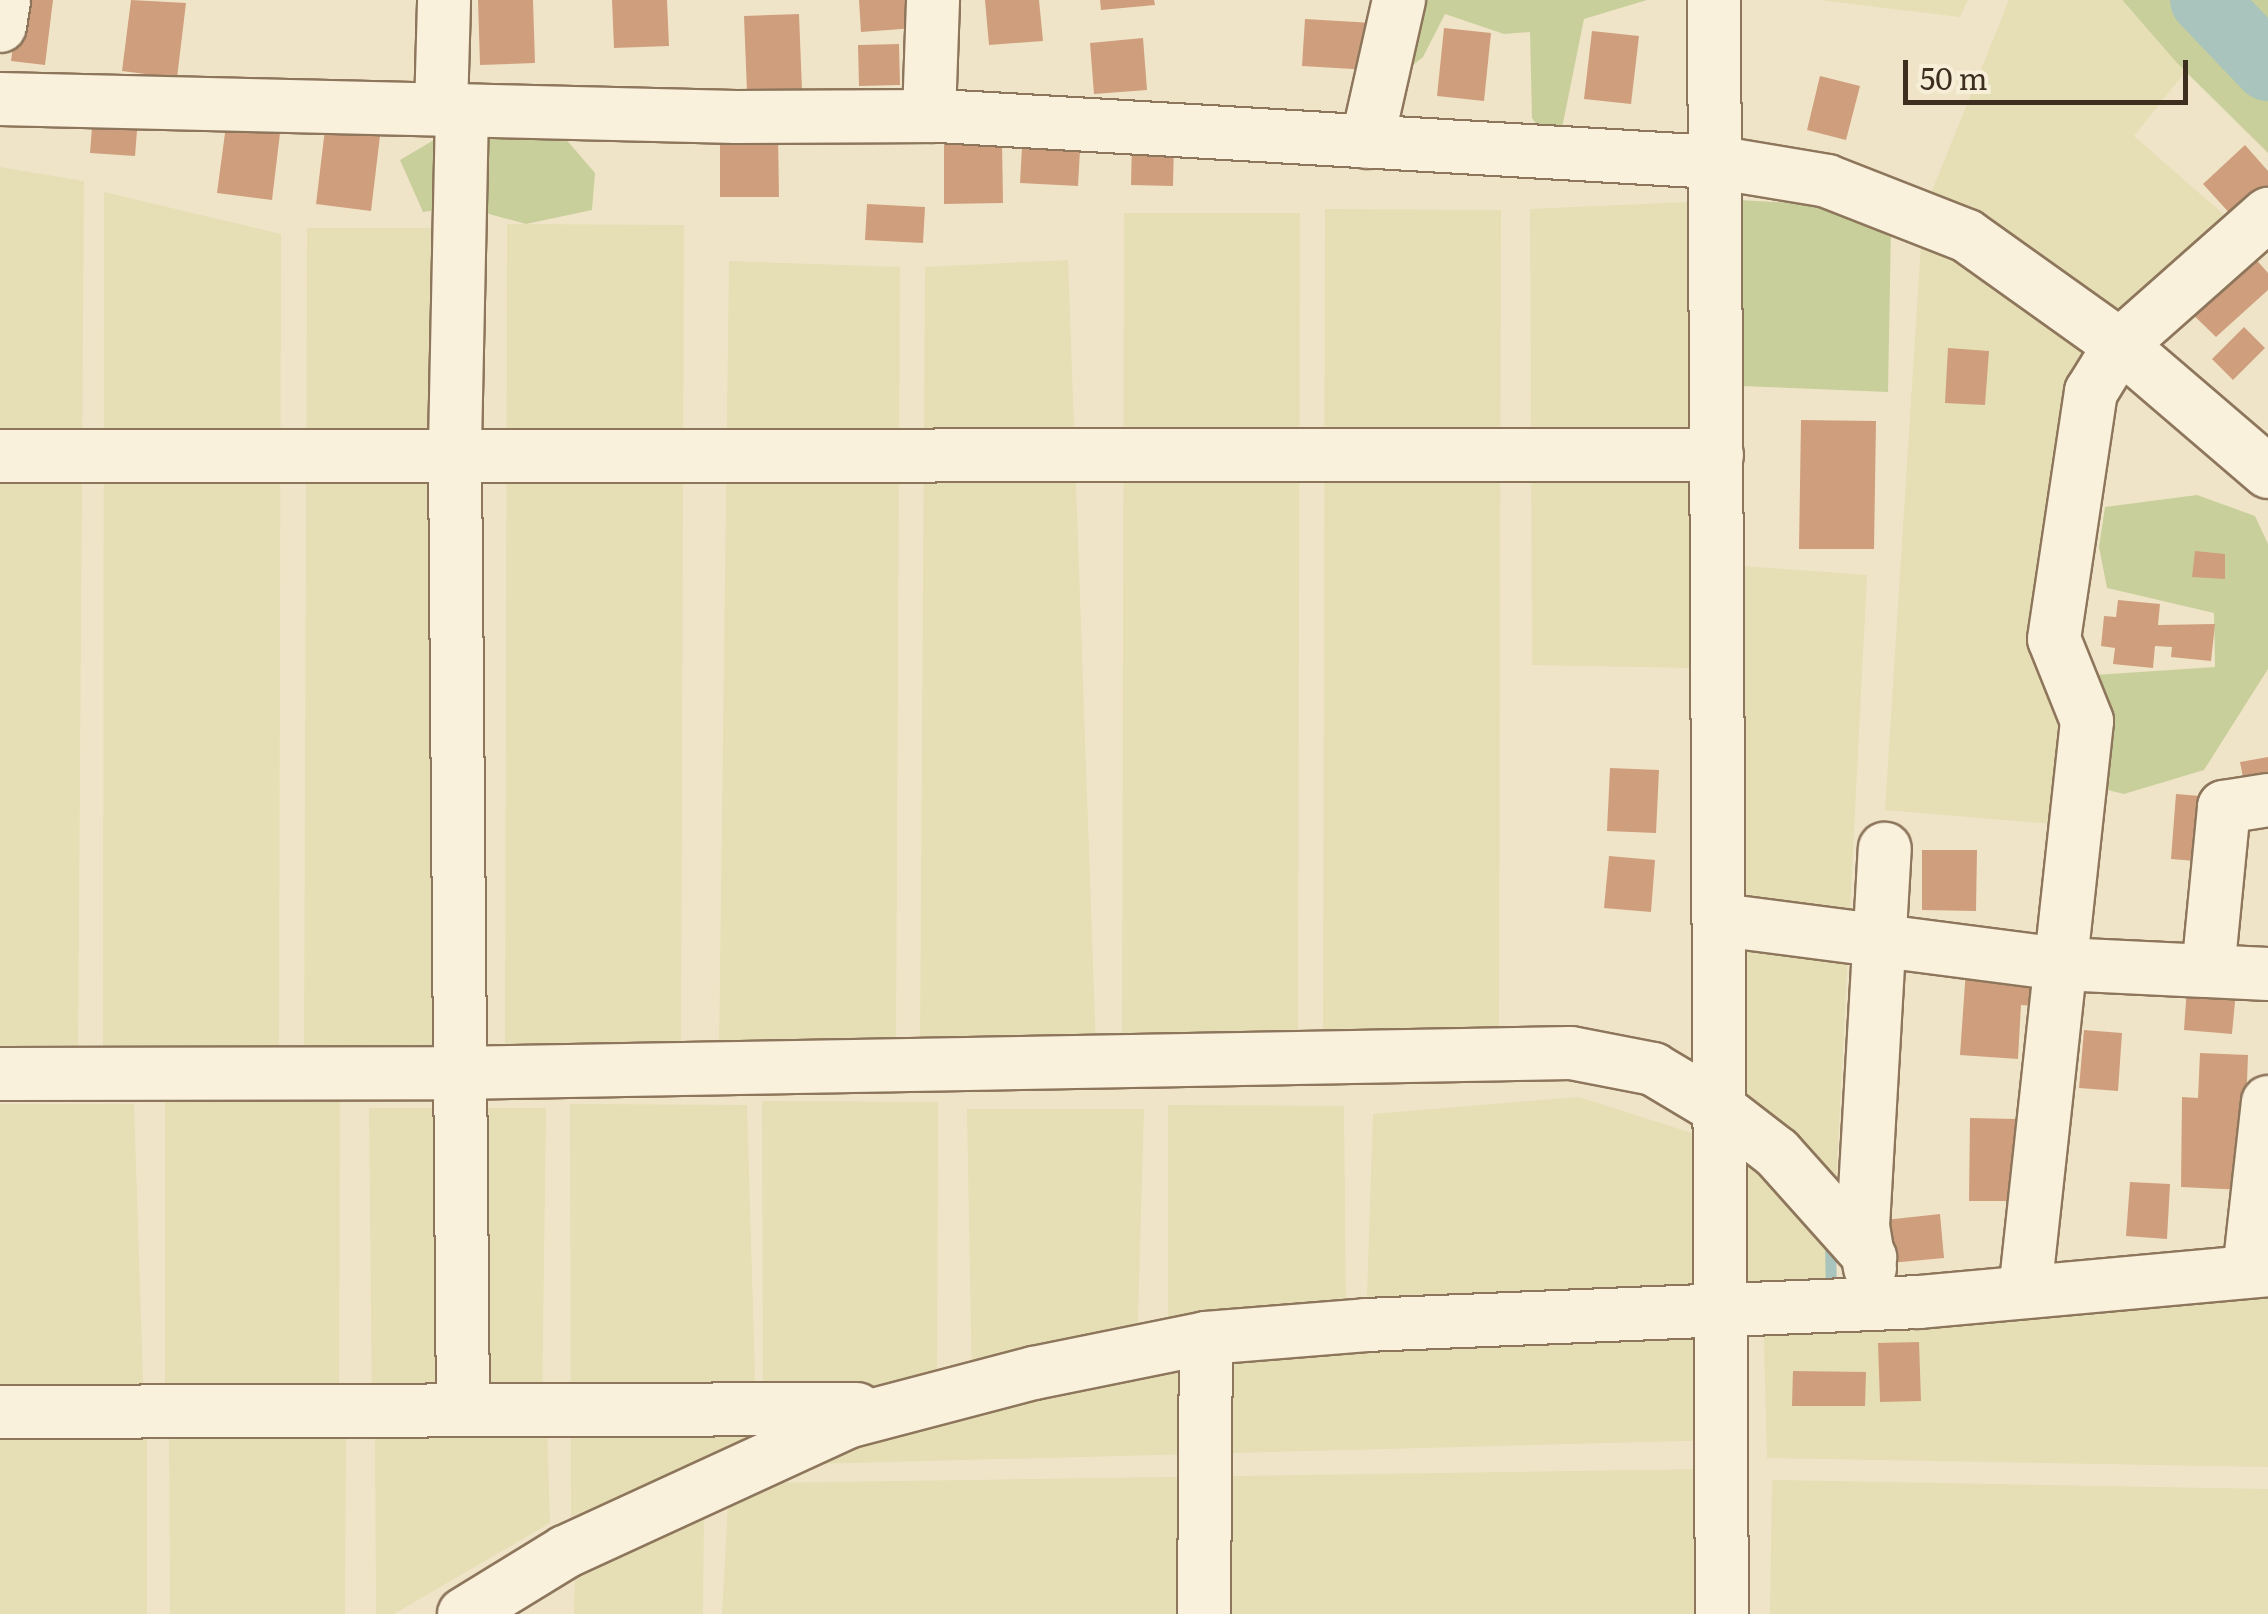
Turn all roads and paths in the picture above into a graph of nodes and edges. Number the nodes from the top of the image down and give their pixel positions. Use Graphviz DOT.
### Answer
graph roads {
  1 [pos="4,0"];
  2 [pos="444,0"];
  3 [pos="933,0"];
  4 [pos="1398,0"];
  5 [pos="1714,0"];
  6 [pos="0,26"];
  7 [pos="0,100"];
  8 [pos="451,111"];
  9 [pos="930,116"];
  10 [pos="1367,142"];
  11 [pos="1714,162"];
  12 [pos="2268,214"];
  13 [pos="2120,345"];
  14 [pos="1717,455"];
  15 [pos="0,456"];
  16 [pos="455,458"];
  17 [pos="2267,487"];
  18 [pos="2268,800"];
  19 [pos="1885,849"];
  20 [pos="1721,920"];
  21 [pos="1878,940"];
  22 [pos="2062,964"];
  23 [pos="2208,971"];
  24 [pos="2268,974"];
  25 [pos="460,1073"];
  26 [pos="0,1074"];
  27 [pos="2268,1102"];
  28 [pos="1720,1109"];
  29 [pos="2258,1271"];
  30 [pos="1869,1280"];
  31 [pos="2025,1292"];
  32 [pos="1720,1310"];
  33 [pos="1206,1338"];
  34 [pos="898,1408"];
  35 [pos="463,1410"];
  36 [pos="0,1412"];
  37 [pos="464,1614"];
  38 [pos="1204,1614"];
  39 [pos="1722,1614"];
  1 -- 6 [label="street"];
  2 -- 8 [label="street"];
  3 -- 9 [label="street"];
  4 -- 10 [label="street"];
  5 -- 11 [label="street"];
  7 -- 8 [label="street"];
  8 -- 9 [label="street"];
  8 -- 16 [label="street"];
  9 -- 10 [label="street"];
  10 -- 11 [label="street"];
  11 -- 13 [label="street"];
  11 -- 14 [label="street"];
  12 -- 13 [label="street"];
  13 -- 17 [label="street"];
  13 -- 22 [label="street"];
  14 -- 16 [label="street"];
  14 -- 20 [label="street"];
  15 -- 16 [label="street"];
  16 -- 25 [label="street"];
  18 -- 23 [label="street"];
  19 -- 21 [label="street"];
  20 -- 21 [label="street"];
  20 -- 28 [label="street"];
  21 -- 22 [label="street"];
  21 -- 30 [label="street"];
  22 -- 23 [label="street"];
  22 -- 31 [label="street"];
  23 -- 24 [label="street"];
  25 -- 26 [label="street"];
  25 -- 28 [label="street"];
  25 -- 35 [label="street"];
  27 -- 29 [label="street"];
  28 -- 30 [label="street"];
  28 -- 32 [label="street"];
  29 -- 31 [label="street"];
  30 -- 31 [label="street"];
  30 -- 32 [label="street"];
  32 -- 33 [label="street"];
  32 -- 39 [label="street"];
  33 -- 34 [label="street"];
  33 -- 38 [label="street"];
  34 -- 35 [label="street"];
  34 -- 37 [label="street"];
  35 -- 36 [label="street"];
}
